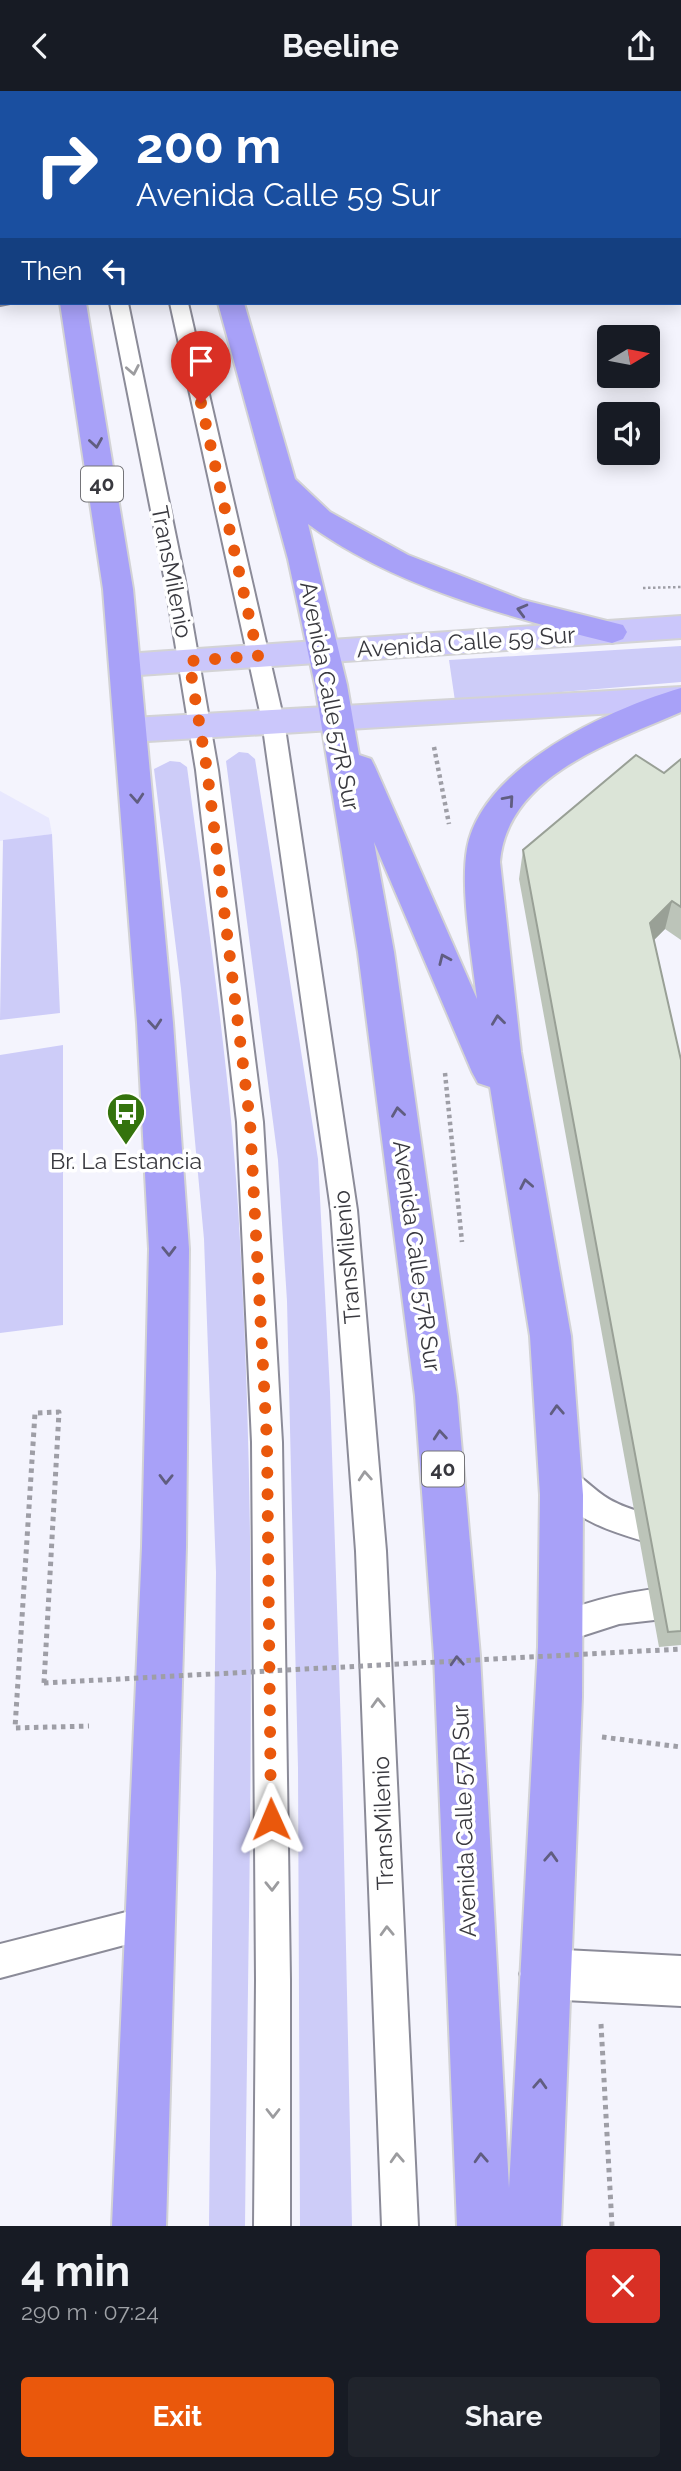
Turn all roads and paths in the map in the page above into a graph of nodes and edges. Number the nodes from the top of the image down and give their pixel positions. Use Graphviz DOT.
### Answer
graph roads {
  1 [pos="73,305"];
  2 [pos="119,305"];
  3 [pos="179,305"];
  4 [pos="232,305"];
  5 [pos="281,483"];
  6 [pos="681,587"];
  7 [pos="643,588"];
  8 [pos="681,627"];
  9 [pos="612,632"];
  10 [pos="324,652"];
  11 [pos="258,656"];
  12 [pos="189,661"];
  13 [pos="125,665"];
  14 [pos="681,698"];
  15 [pos="337,717"];
  16 [pos="273,721"];
  17 [pos="200,726"];
  18 [pos="132,730"];
  19 [pos="516,1135"];
  20 [pos="560,1478"];
  21 [pos="681,1536"];
  22 [pos="681,1602"];
  23 [pos="560,1628"];
  24 [pos="681,1649"];
  25 [pos="89,1726"];
  26 [pos="598,1736"];
  27 [pos="681,1747"];
  28 [pos="150,1923"];
  29 [pos="0,1961"];
  30 [pos="545,1974"];
  31 [pos="681,1981"];
  32 [pos="139,2226"];
  33 [pos="272,2226"];
  34 [pos="400,2226"];
  35 [pos="484,2226"];
  36 [pos="534,2226"];
  1 -- 13 [label="highway, 40, one-way"];
  2 -- 12 [label="lane, TransMilenio, one-way"];
  3 -- 11 [label="lane, TransMilenio"];
  4 -- 5 [label="highway, Avenida Calle 57R Sur / 40"];
  9 -- 5 [label="highway, one-way"];
  5 -- 10 [label="highway, Avenida Calle 57R Sur / 40"];
  6 -- 7 [label="path"];
  8 -- 9 [label="main road, Avenida Calle 59 Sur"];
  9 -- 10 [label="main road, Avenida Calle 59 Sur"];
  10 -- 11 [label="main road, Avenida Calle 59 Sur"];
  10 -- 15 [label="highway, Avenida Calle 57R Sur / 40"];
  11 -- 12 [label="main road, Avenida Calle 59 Sur"];
  11 -- 16 [label="lane, TransMilenio"];
  12 -- 13 [label="main road, Avenida Calle 59 Sur"];
  12 -- 17 [label="lane, TransMilenio"];
  13 -- 18 [label="highway, 40"];
  14 -- 15 [label="main road"];
  19 -- 14 [label="highway, one-way"];
  15 -- 16 [label="main road"];
  19 -- 15 [label="highway, one-way"];
  35 -- 15 [label="highway, Avenida Calle 57R Sur / 40, one-way"];
  16 -- 17 [label="main road"];
  34 -- 16 [label="lane, TransMilenio, one-way"];
  17 -- 18 [label="main road"];
  17 -- 33 [label="lane, TransMilenio, one-way"];
  18 -- 28 [label="highway, 40, one-way"];
  20 -- 19 [label="highway, one-way"];
  20 -- 21 [label="lane"];
  20 -- 23 [label="highway"];
  22 -- 23 [label="lane"];
  30 -- 23 [label="highway, one-way"];
  24 -- 25 [label="path, bridge"];
  26 -- 27 [label="path"];
  28 -- 29 [label="lane"];
  28 -- 32 [label="highway, 40"];
  30 -- 31 [label="street"];
  36 -- 30 [label="highway, one-way"];
}
